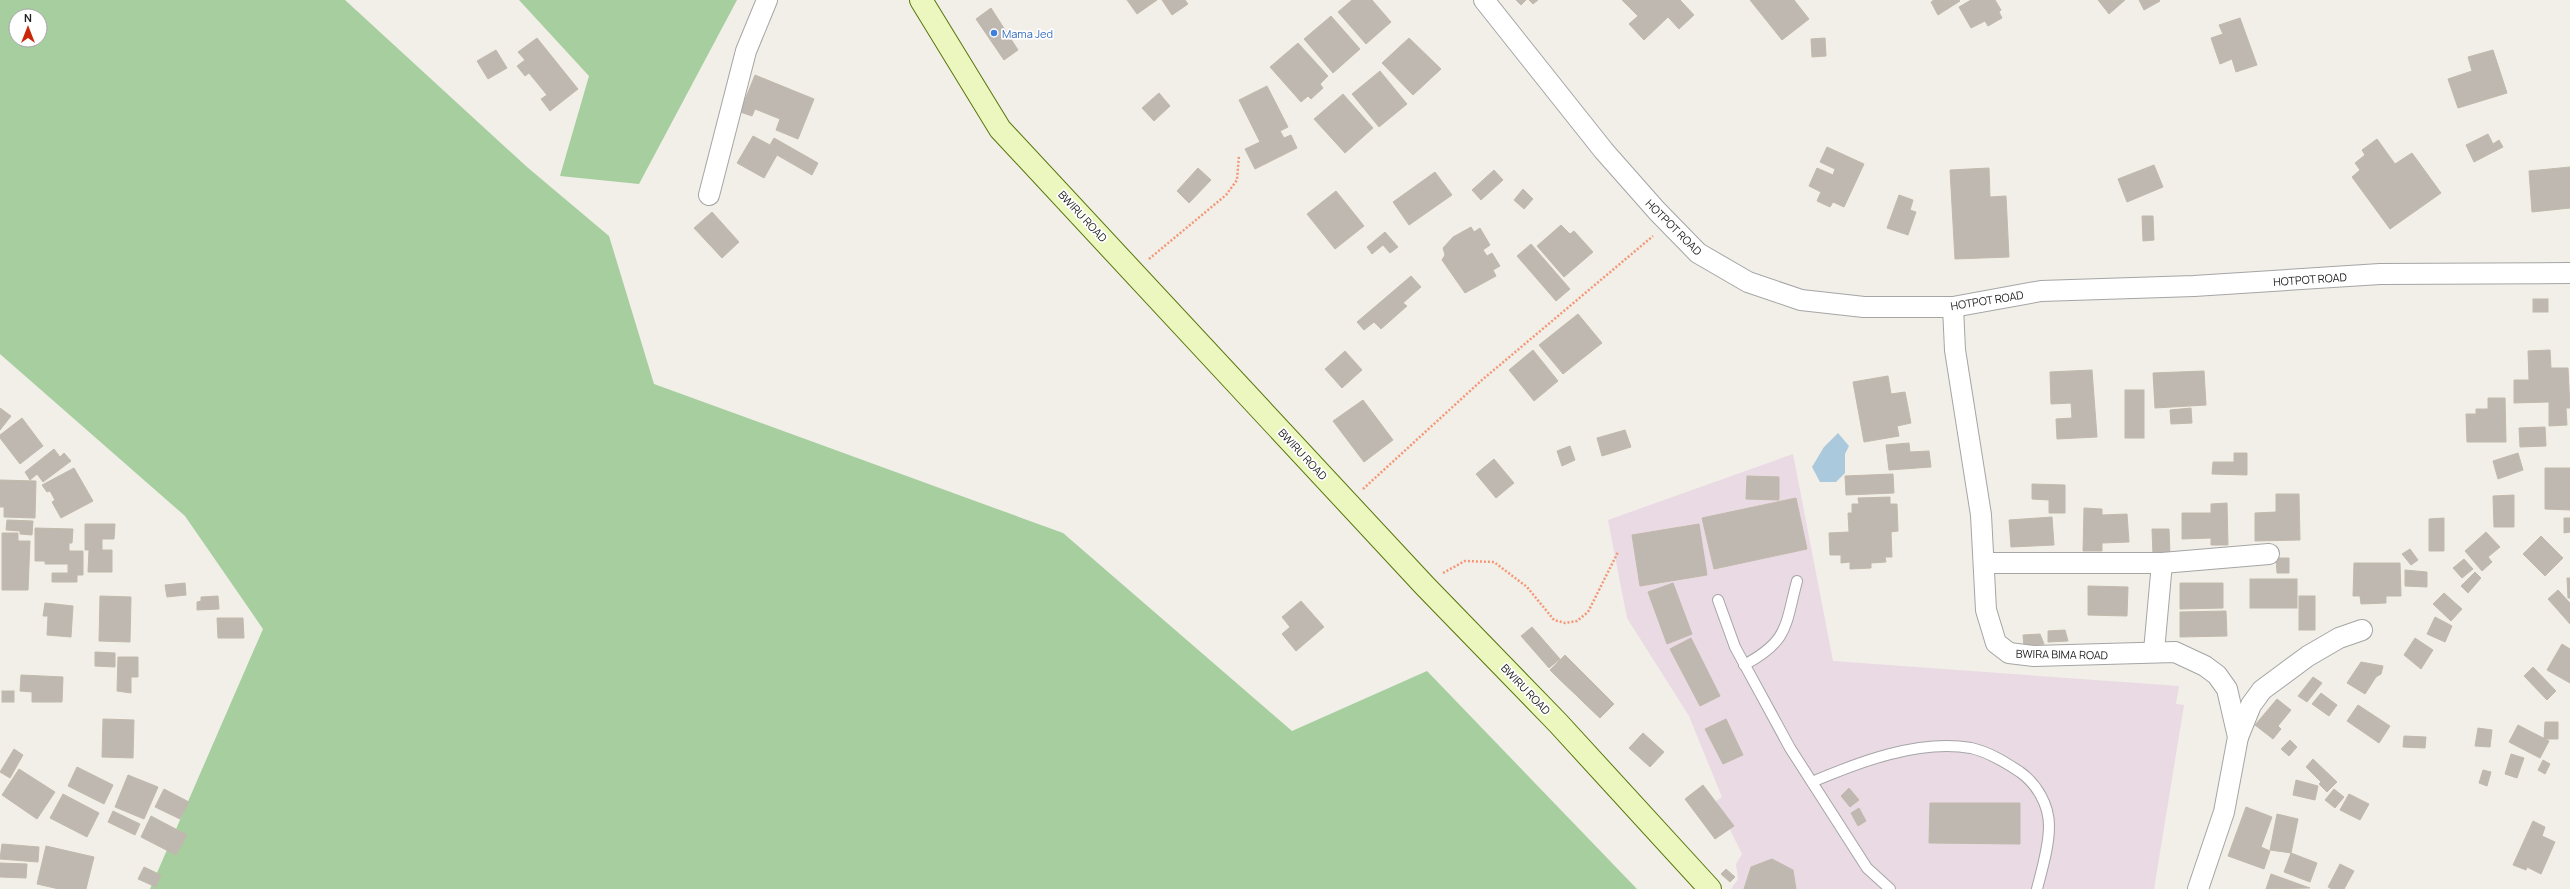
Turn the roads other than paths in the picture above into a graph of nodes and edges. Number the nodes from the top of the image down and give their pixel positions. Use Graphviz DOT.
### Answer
graph roads {
  1 [pos="767,0"];
  2 [pos="921,0"];
  3 [pos="1484,0"];
  4 [pos="709,195"];
  5 [pos="2570,273"];
  6 [pos="1952,307"];
  7 [pos="2269,554"];
  8 [pos="1985,563"];
  9 [pos="2162,563"];
  10 [pos="1797,581"];
  11 [pos="1718,600"];
  12 [pos="2362,630"];
  13 [pos="2154,651"];
  14 [pos="1744,665"];
  15 [pos="2238,737"];
  16 [pos="1812,782"];
  17 [pos="1710,889"];
  18 [pos="1890,889"];
  19 [pos="2037,889"];
  20 [pos="2198,889"];
  1 -- 4 [label="street"];
  2 -- 17 [label="main road, BWIRU ROAD"];
  3 -- 6 [label="street, HOTPOT ROAD"];
  5 -- 6 [label="street, HOTPOT ROAD"];
  6 -- 8 [label="street, BWIRA BIMA ROAD"];
  7 -- 9 [label="street"];
  8 -- 9 [label="street"];
  8 -- 13 [label="street, BWIRA BIMA ROAD"];
  9 -- 13 [label="street"];
  10 -- 14 [label="lane"];
  11 -- 14 [label="lane"];
  12 -- 15 [label="street"];
  13 -- 15 [label="street, BWIRA BIMA ROAD"];
  14 -- 16 [label="lane"];
  15 -- 20 [label="street, BWIRA BIMA ROAD"];
  16 -- 18 [label="lane"];
  16 -- 19 [label="lane"];
}
